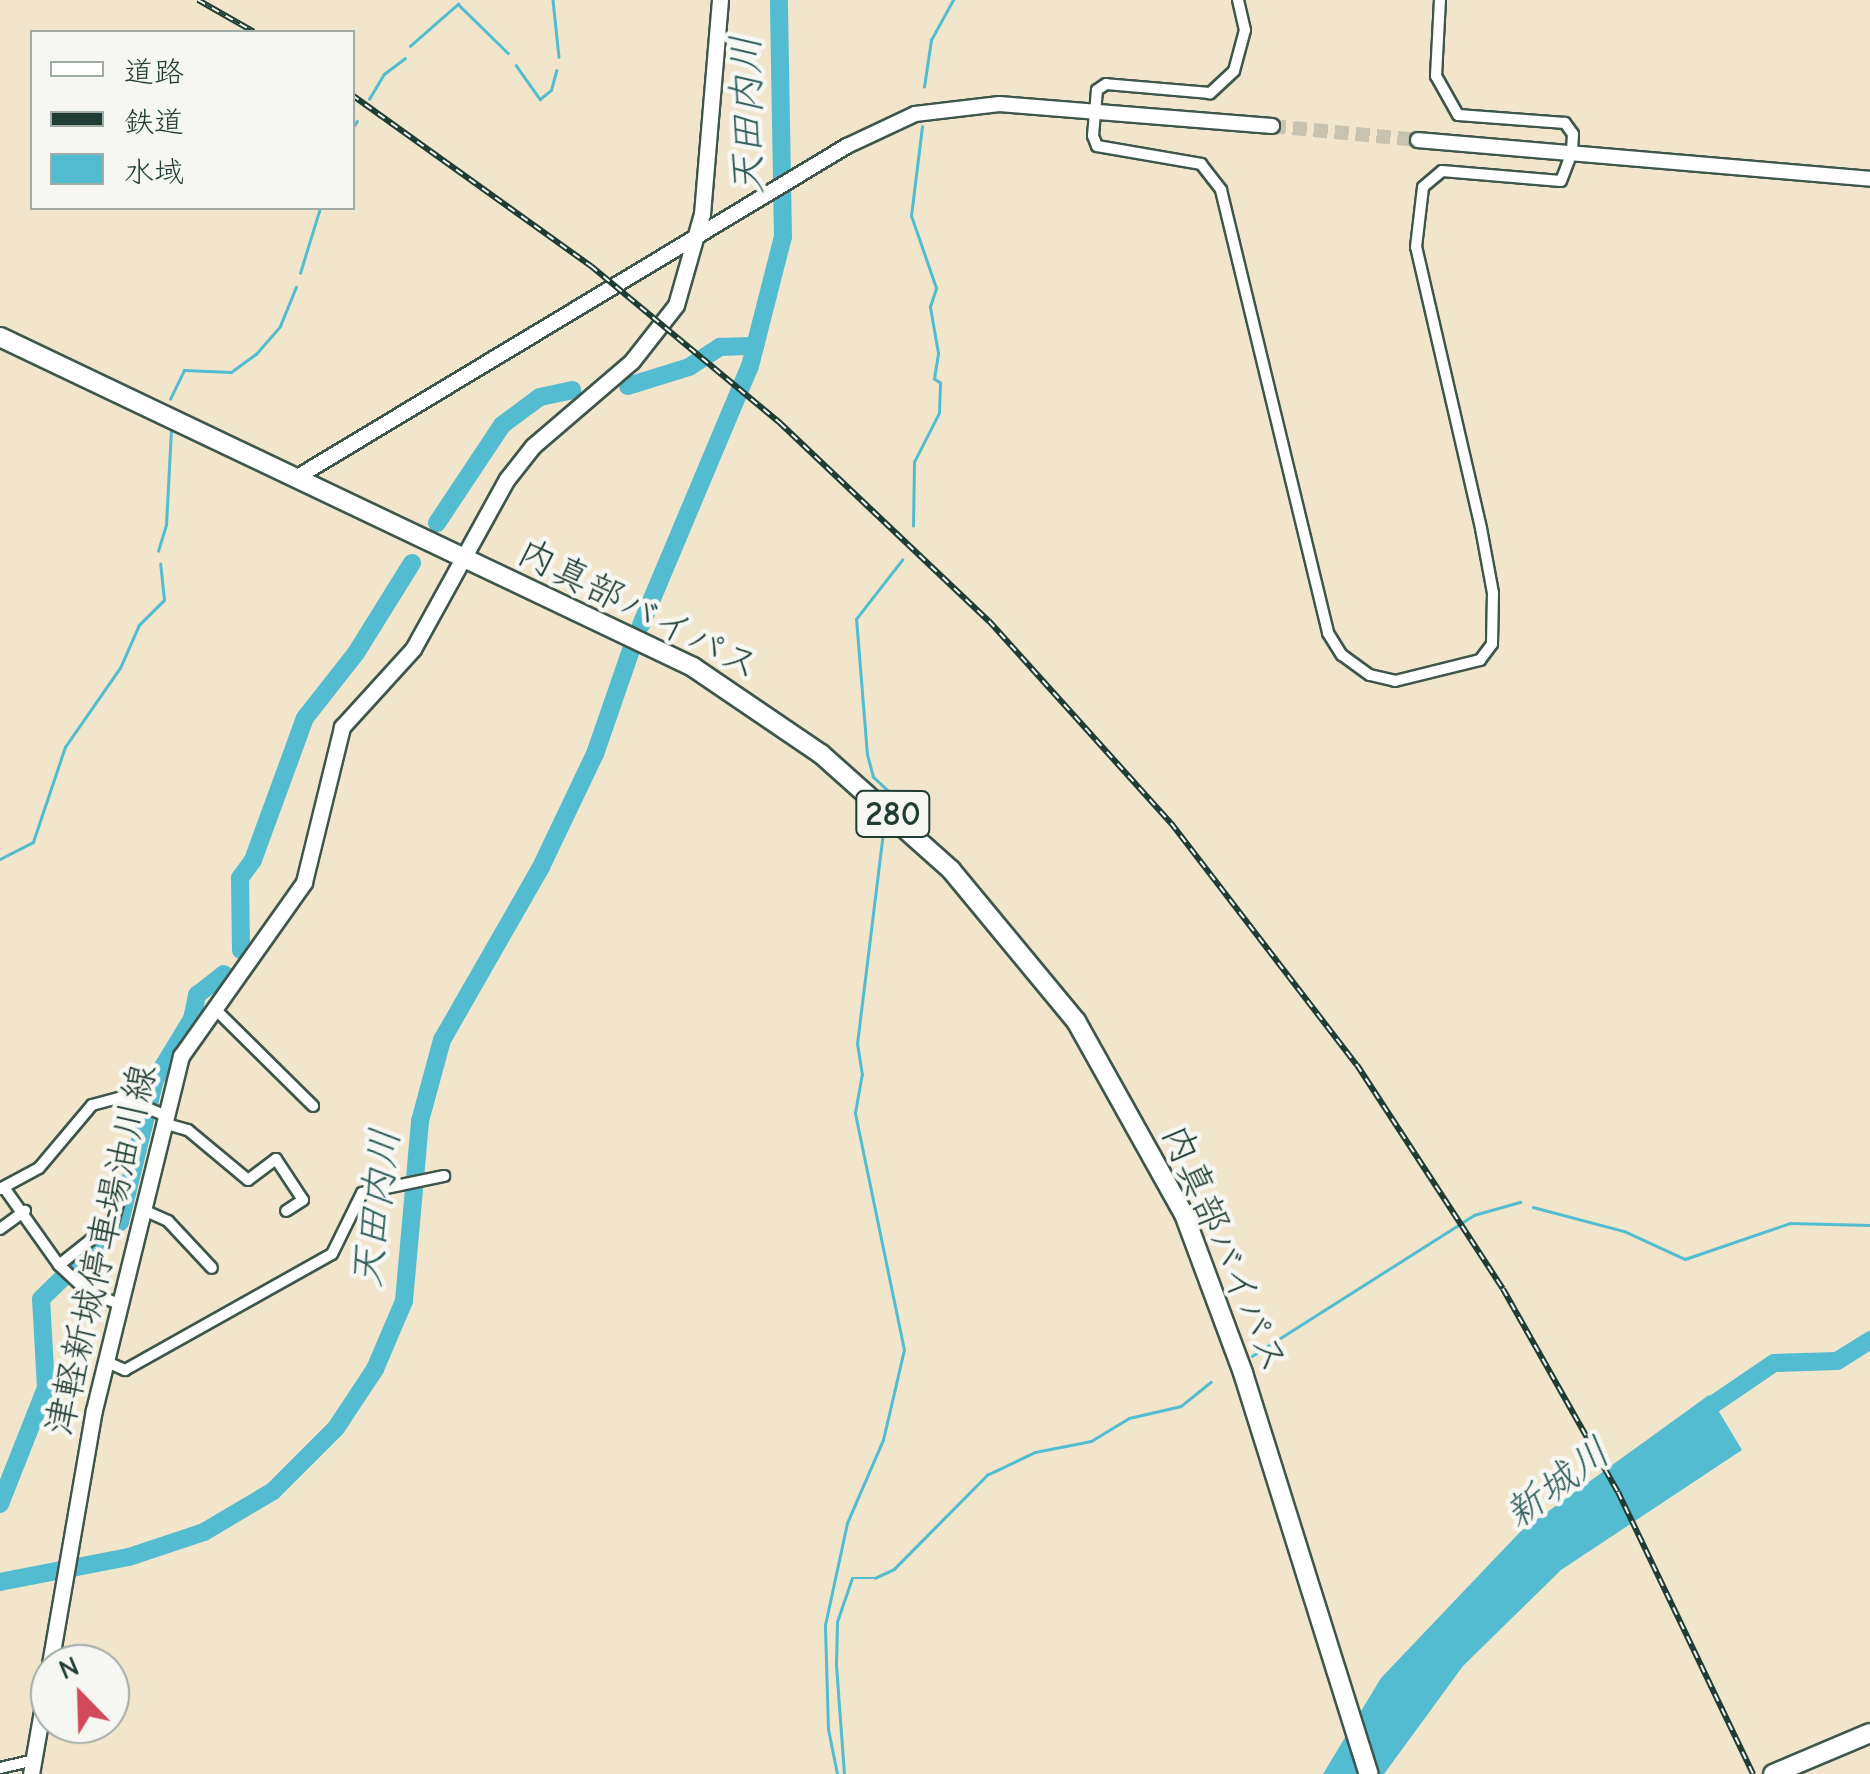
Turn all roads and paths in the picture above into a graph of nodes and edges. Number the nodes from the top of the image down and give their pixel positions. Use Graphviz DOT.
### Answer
graph roads {
  1 [pos="720,0"];
  2 [pos="1238,0"];
  3 [pos="1440,0"];
  4 [pos="1096,112"];
  5 [pos="1272,126"];
  6 [pos="1418,140"];
  7 [pos="1572,152"];
  8 [pos="1870,179"];
  9 [pos="698,236"];
  10 [pos="0,337"];
  11 [pos="299,476"];
  12 [pos="462,556"];
  13 [pos="215,1009"];
  14 [pos="313,1106"];
  15 [pos="154,1113"];
  16 [pos="444,1176"];
  17 [pos="123,1186"];
  18 [pos="3,1189"];
  19 [pos="25,1211"];
  20 [pos="286,1211"];
  21 [pos="148,1212"];
  22 [pos="0,1229"];
  23 [pos="212,1268"];
  24 [pos="63,1269"];
  25 [pos="122,1305"];
  26 [pos="108,1362"];
  27 [pos="54,1644"];
  28 [pos="1870,1733"];
  29 [pos="33,1767"];
  30 [pos="0,1768"];
  31 [pos="1369,1774"];
  32 [pos="1773,1774"];
  1 -- 9 [label="main road, 津軽新城停車場油川線"];
  2 -- 4 [label="street"];
  3 -- 7 [label="street"];
  4 -- 5 [label="street"];
  4 -- 7 [label="street"];
  4 -- 9 [label="street"];
  6 -- 7 [label="street"];
  7 -- 8 [label="street"];
  9 -- 11 [label="street"];
  9 -- 12 [label="main road, 津軽新城停車場油川線"];
  10 -- 11 [label="highway, 内真部バイパス / 280"];
  11 -- 12 [label="highway, 内真部バイパス / 280"];
  12 -- 13 [label="main road, 津軽新城停車場油川線"];
  12 -- 31 [label="highway, 内真部バイパス / 280"];
  13 -- 14 [label="street"];
  13 -- 15 [label="main road, 津軽新城停車場油川線"];
  15 -- 18 [label="street"];
  15 -- 20 [label="street"];
  15 -- 21 [label="main road, 津軽新城停車場油川線"];
  16 -- 26 [label="street"];
  17 -- 24 [label="street"];
  18 -- 19 [label="street"];
  19 -- 22 [label="street"];
  19 -- 24 [label="street"];
  21 -- 23 [label="street"];
  21 -- 25 [label="main road, 津軽新城停車場油川線"];
  24 -- 25 [label="street"];
  25 -- 26 [label="main road, 津軽新城停車場油川線"];
  26 -- 27 [label="main road, 津軽新城停車場油川線"];
  28 -- 32 [label="highway"];
  29 -- 30 [label="street"];
}
